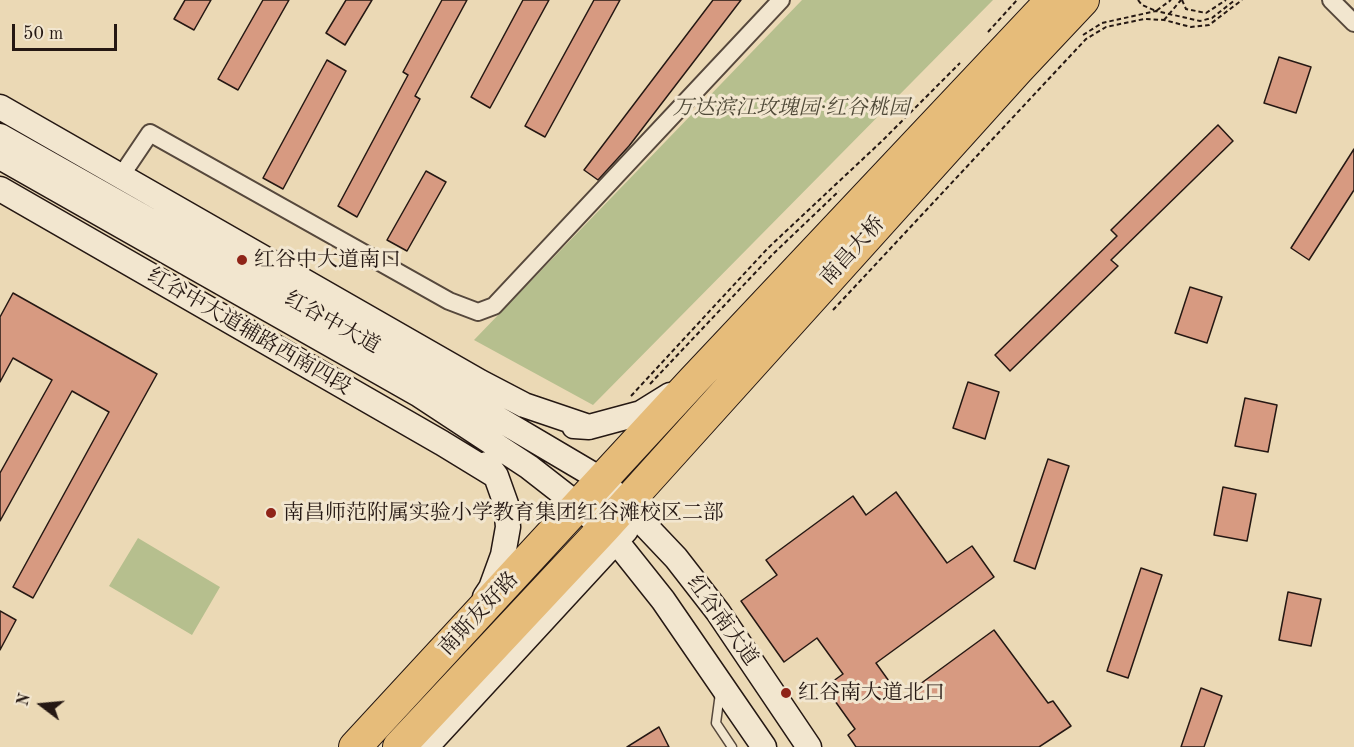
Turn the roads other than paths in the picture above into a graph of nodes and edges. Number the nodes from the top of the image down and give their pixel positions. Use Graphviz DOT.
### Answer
graph roads {
  1 [pos="781,0"];
  2 [pos="1052,0"];
  3 [pos="1083,0"];
  4 [pos="1331,0"];
  5 [pos="1354,23"];
  6 [pos="1003,51"];
  7 [pos="0,107"];
  8 [pos="1,143"];
  9 [pos="121,176"];
  10 [pos="0,189"];
  11 [pos="693,381"];
  12 [pos="427,388"];
  13 [pos="589,427"];
  14 [pos="496,476"];
  15 [pos="602,480"];
  16 [pos="579,506"];
  17 [pos="631,510"];
  18 [pos="610,534"];
  19 [pos="465,630"];
  20 [pos="721,684"];
  21 [pos="355,747"];
  22 [pos="399,747"];
  23 [pos="426,747"];
  24 [pos="732,747"];
  25 [pos="764,747"];
  26 [pos="809,747"];
  1 -- 9 [label="street"];
  2 -- 6 [label="highway, 南昌大桥"];
  3 -- 6 [label="highway, 南昌大桥"];
  4 -- 5 [label="street"];
  6 -- 11 [label="highway, 南昌大桥"];
  6 -- 17 [label="highway, 南昌大桥"];
  7 -- 9 [label="main road"];
  8 -- 12 [label="main road, 红谷中大道"];
  9 -- 13 [label="main road"];
  10 -- 14 [label="main road, 红谷中大道辅路西南四段"];
  11 -- 13 [label="main road"];
  11 -- 15 [label="highway, 南昌大桥"];
  12 -- 13 [label="main road"];
  12 -- 14 [label="main road"];
  12 -- 15 [label="main road, 红谷中大道"];
  12 -- 16 [label="main road, 红谷中大道"];
  14 -- 19 [label="main road"];
  15 -- 16 [label="highway, 南斯友好路"];
  15 -- 17 [label="main road, 红谷中大道"];
  16 -- 18 [label="main road, 红谷中大道"];
  16 -- 19 [label="highway, 南斯友好路"];
  17 -- 18 [label="highway, 南斯友好路"];
  17 -- 26 [label="main road, 红谷南大道"];
  18 -- 20 [label="main road, 红谷南大道"];
  18 -- 22 [label="highway, 南斯友好路"];
  18 -- 23 [label="main road"];
  19 -- 21 [label="highway, 南斯友好路"];
  20 -- 24 [label="lane"];
  20 -- 25 [label="main road, 红谷南大道"];
}
